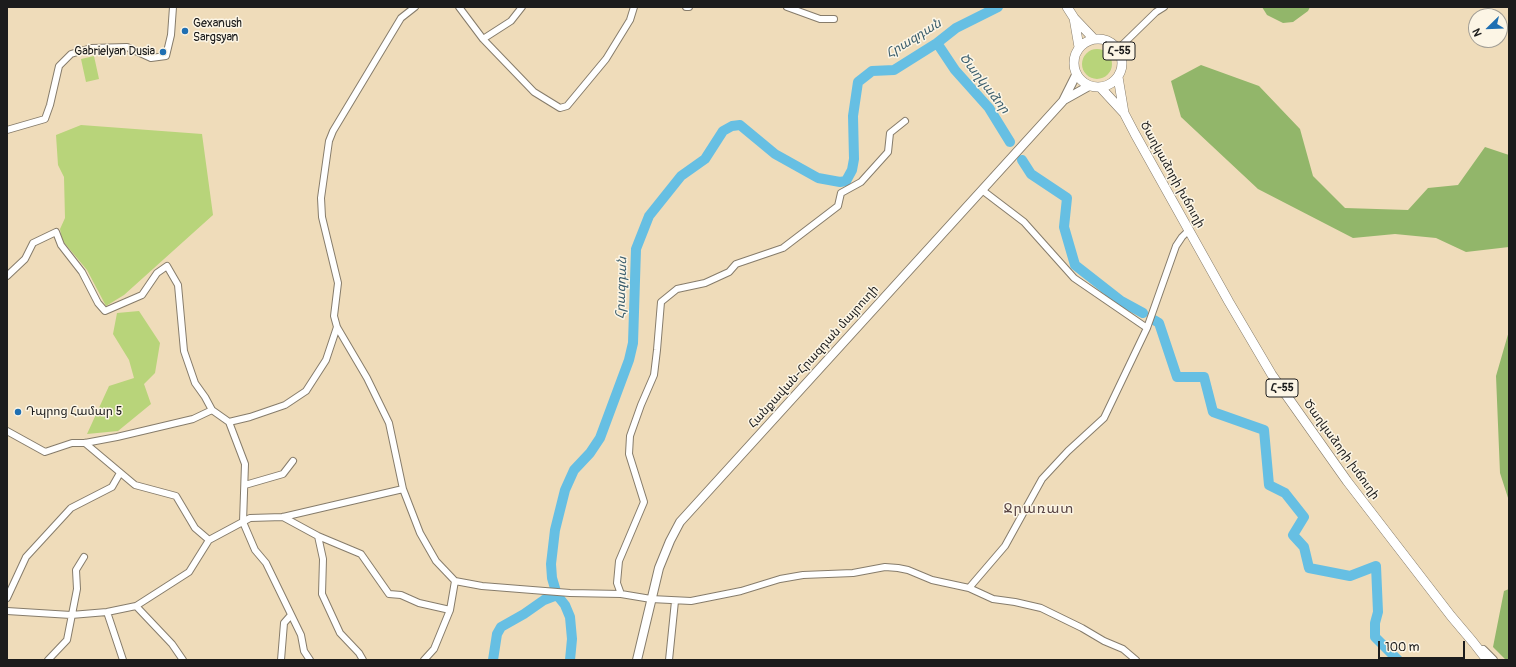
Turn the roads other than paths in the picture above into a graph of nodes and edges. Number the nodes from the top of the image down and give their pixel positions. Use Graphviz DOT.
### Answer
graph roads {
  1 [pos="173,7"];
  2 [pos="415,7"];
  3 [pos="459,7"];
  4 [pos="522,7"];
  5 [pos="634,7"];
  6 [pos="686,7"];
  7 [pos="689,7"];
  8 [pos="787,7"];
  9 [pos="1068,7"];
  10 [pos="1164,7"];
  11 [pos="1074,18"];
  12 [pos="834,19"];
  13 [pos="483,38"];
  14 [pos="1094,39"];
  15 [pos="1079,47"];
  16 [pos="1118,49"];
  17 [pos="1076,75"];
  18 [pos="1118,77"];
  19 [pos="1089,86"];
  20 [pos="1100,88"];
  21 [pos="1063,101"];
  22 [pos="1124,113"];
  23 [pos="905,121"];
  24 [pos="7,130"];
  25 [pos="982,190"];
  26 [pos="1189,230"];
  27 [pos="7,276"];
  28 [pos="337,327"];
  29 [pos="1147,328"];
  30 [pos="212,410"];
  31 [pos="229,422"];
  32 [pos="7,431"];
  33 [pos="85,443"];
  34 [pos="293,462"];
  35 [pos="120,473"];
  36 [pos="245,485"];
  37 [pos="403,489"];
  38 [pos="283,517"];
  39 [pos="243,522"];
  40 [pos="318,536"];
  41 [pos="209,540"];
  42 [pos="84,557"];
  43 [pos="455,581"];
  44 [pos="969,588"];
  45 [pos="621,594"];
  46 [pos="7,598"];
  47 [pos="651,599"];
  48 [pos="675,601"];
  49 [pos="136,606"];
  50 [pos="450,610"];
  51 [pos="7,611"];
  52 [pos="107,612"];
  53 [pos="71,615"];
  54 [pos="291,615"];
  55 [pos="1473,642"];
  56 [pos="48,660"];
  57 [pos="123,660"];
  58 [pos="183,660"];
  59 [pos="281,660"];
  60 [pos="310,660"];
  61 [pos="363,660"];
  62 [pos="424,660"];
  63 [pos="637,660"];
  64 [pos="669,660"];
  65 [pos="1136,660"];
  66 [pos="1486,660"];
  67 [pos="1493,660"];
  1 -- 24 [label="street"];
  2 -- 28 [label="street"];
  3 -- 13 [label="street"];
  4 -- 13 [label="street"];
  5 -- 13 [label="street"];
  6 -- 7 [label="street"];
  8 -- 12 [label="street"];
  9 -- 11 [label="main road, Հ-55"];
  10 -- 16 [label="street"];
  11 -- 14 [label="main road, Հ-55"];
  11 -- 15 [label="main road, Հ-55"];
  14 -- 15 [label="main road, Հ-55"];
  14 -- 16 [label="main road, Հ-55"];
  15 -- 17 [label="main road, Հ-55"];
  16 -- 18 [label="main road, Հ-55"];
  17 -- 19 [label="main road"];
  17 -- 21 [label="main road, Հանքավան-Հրազդան մայրուղի"];
  18 -- 20 [label="main road, Հ-55"];
  18 -- 22 [label="main road, Ծաղկաձորի խճուղի / Հ-55"];
  19 -- 20 [label="main road"];
  19 -- 21 [label="main road, Հանքավան-Հրազդան մայրուղի"];
  20 -- 22 [label="main road, Ծաղկաձորի խճուղի / Հ-55"];
  21 -- 25 [label="main road, Հանքավան-Հրազդան մայրուղի"];
  22 -- 26 [label="main road, Ծաղկաձորի խճուղի / Հ-55"];
  23 -- 45 [label="street"];
  25 -- 29 [label="street"];
  25 -- 47 [label="main road, Հանքավան-Հրազդան մայրուղի"];
  26 -- 29 [label="street"];
  26 -- 55 [label="main road, Ծաղկաձորի խճուղի / Հ-55"];
  27 -- 30 [label="street"];
  28 -- 31 [label="street"];
  28 -- 37 [label="street"];
  29 -- 44 [label="street"];
  30 -- 31 [label="street"];
  30 -- 33 [label="street"];
  31 -- 36 [label="street"];
  32 -- 33 [label="street"];
  33 -- 35 [label="street"];
  34 -- 36 [label="street"];
  35 -- 41 [label="street"];
  35 -- 46 [label="street"];
  36 -- 39 [label="street"];
  37 -- 38 [label="street"];
  37 -- 43 [label="street"];
  38 -- 39 [label="street"];
  38 -- 40 [label="street"];
  39 -- 41 [label="street"];
  39 -- 54 [label="street"];
  40 -- 50 [label="street"];
  40 -- 61 [label="street"];
  41 -- 49 [label="street"];
  42 -- 53 [label="street"];
  43 -- 45 [label="street"];
  43 -- 50 [label="street"];
  44 -- 48 [label="street"];
  44 -- 65 [label="street"];
  45 -- 47 [label="street"];
  47 -- 48 [label="street"];
  47 -- 63 [label="main road, Հանքավան-Հրազդան մայրուղի"];
  48 -- 64 [label="street"];
  49 -- 52 [label="street"];
  49 -- 58 [label="street"];
  50 -- 62 [label="street"];
  51 -- 53 [label="street"];
  52 -- 53 [label="street"];
  52 -- 57 [label="street"];
  53 -- 56 [label="street"];
  54 -- 59 [label="street"];
  54 -- 60 [label="street"];
  55 -- 66 [label="main road, Հ-55"];
  55 -- 67 [label="main road"];
}
